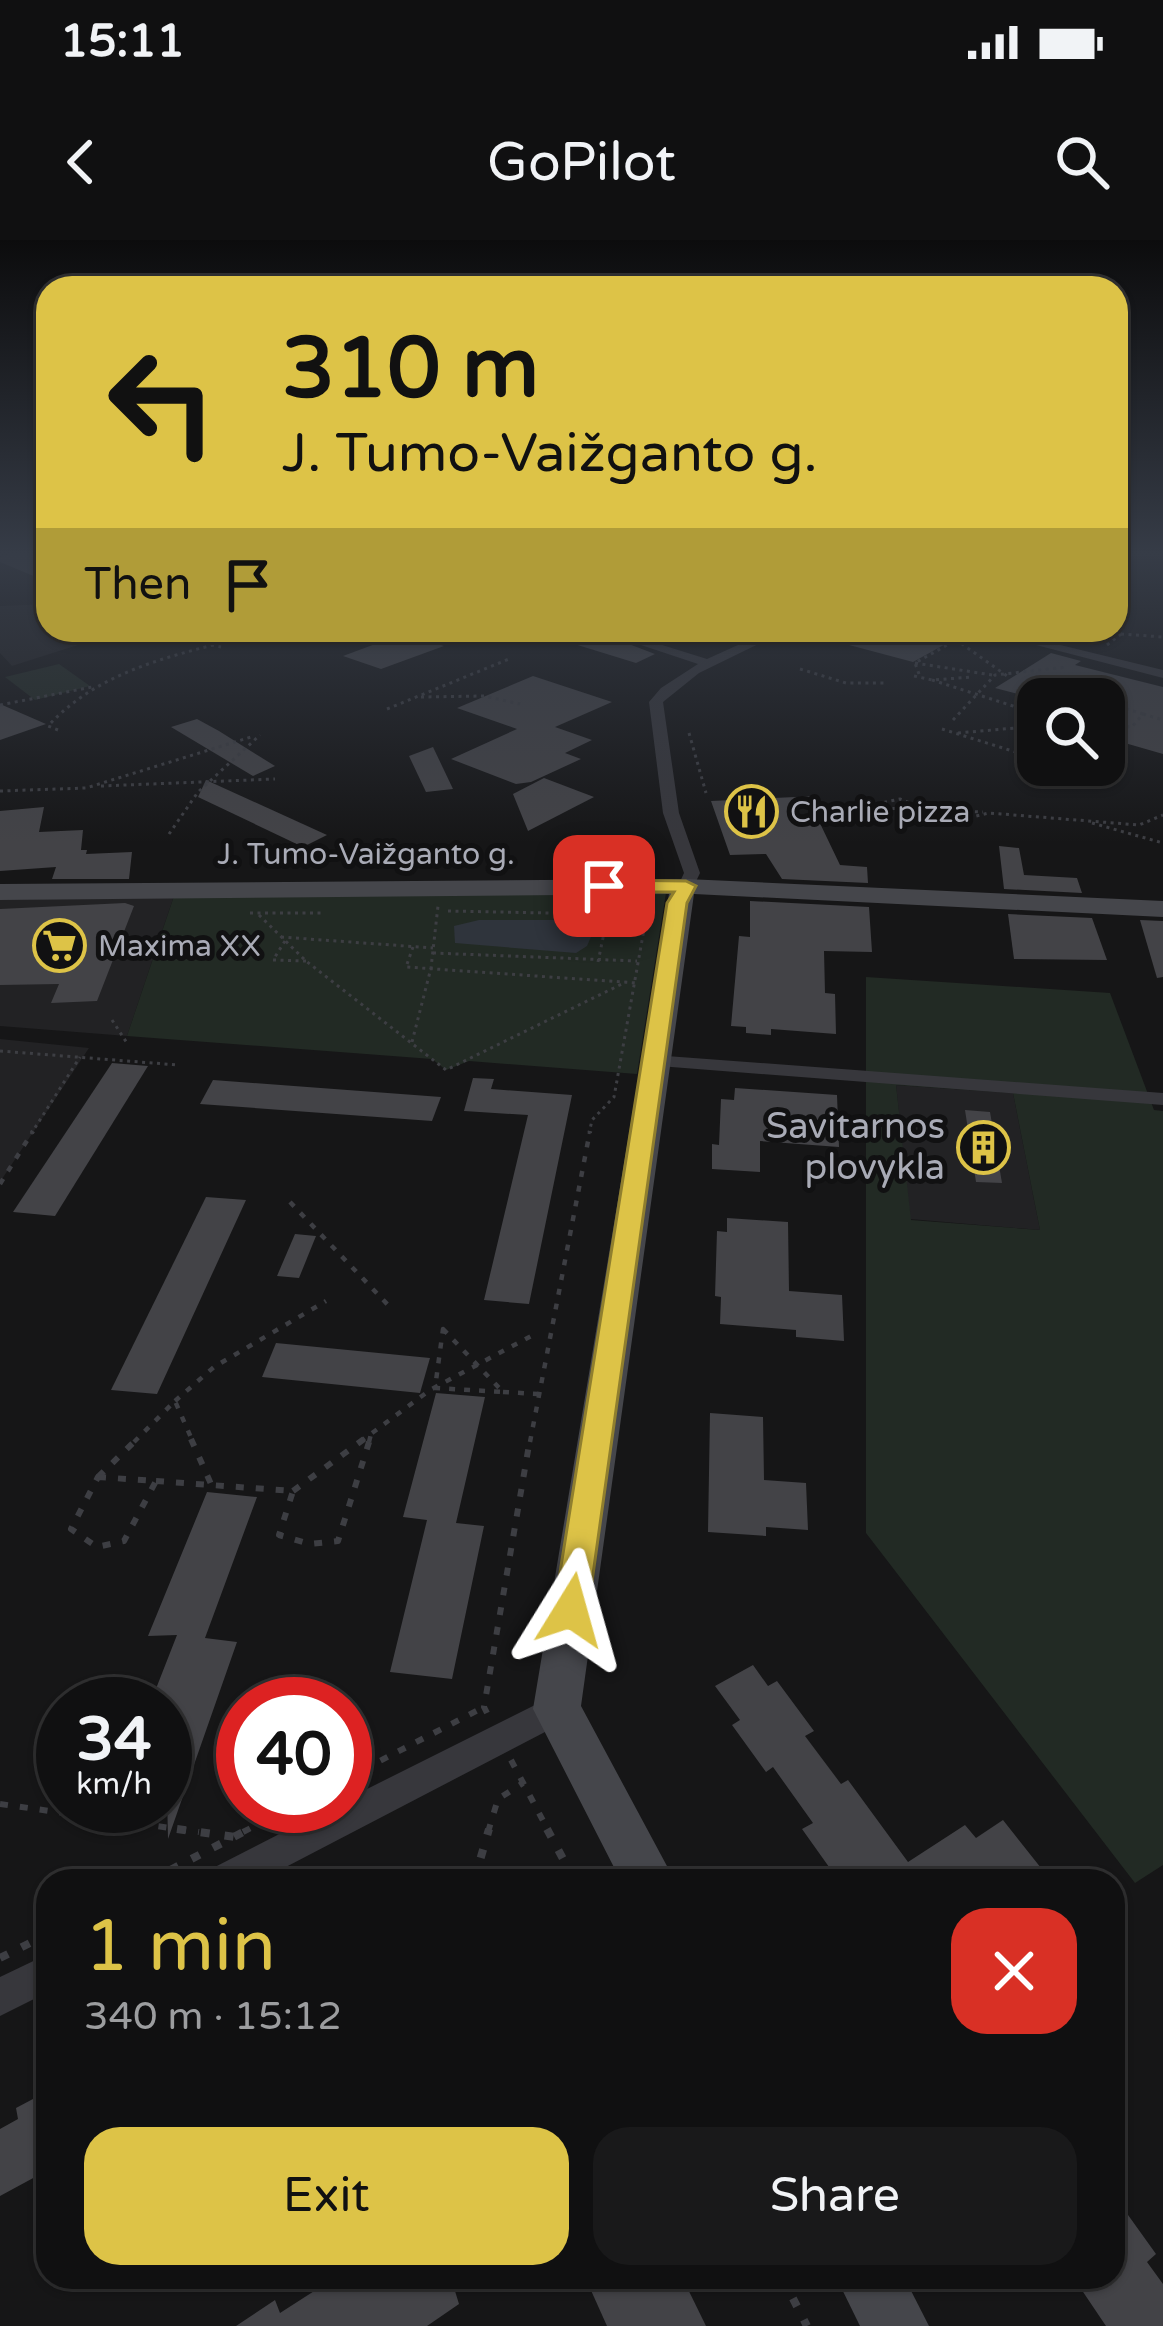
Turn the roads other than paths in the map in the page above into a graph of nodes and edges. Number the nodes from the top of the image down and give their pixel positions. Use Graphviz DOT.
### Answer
graph roads {
  1 [pos="660,648"];
  2 [pos="745,648"];
  3 [pos="1061,648"];
  4 [pos="713,665"];
  5 [pos="1163,674"];
  6 [pos="686,886"];
  7 [pos="0,892"];
  8 [pos="1163,909"];
  9 [pos="652,1061"];
  10 [pos="1163,1099"];
  11 [pos="557,1709"];
  12 [pos="246,1869"];
  13 [pos="643,1869"];
  14 [pos="36,1978"];
  15 [pos="0,1997"];
  16 [pos="875,2289"];
  17 [pos="896,2326"];
  1 -- 4 [label="street"];
  2 -- 4 [label="street"];
  3 -- 5 [label="street"];
  4 -- 6 [label="street"];
  6 -- 7 [label="main road, J. Tumo-Vaižganto g."];
  6 -- 8 [label="main road, J. Tumo-Vaižganto g."];
  6 -- 9 [label="main road"];
  9 -- 10 [label="street"];
  9 -- 11 [label="main road"];
  11 -- 12 [label="street"];
  11 -- 13 [label="main road"];
  14 -- 15 [label="street"];
  16 -- 17 [label="main road"];
}
